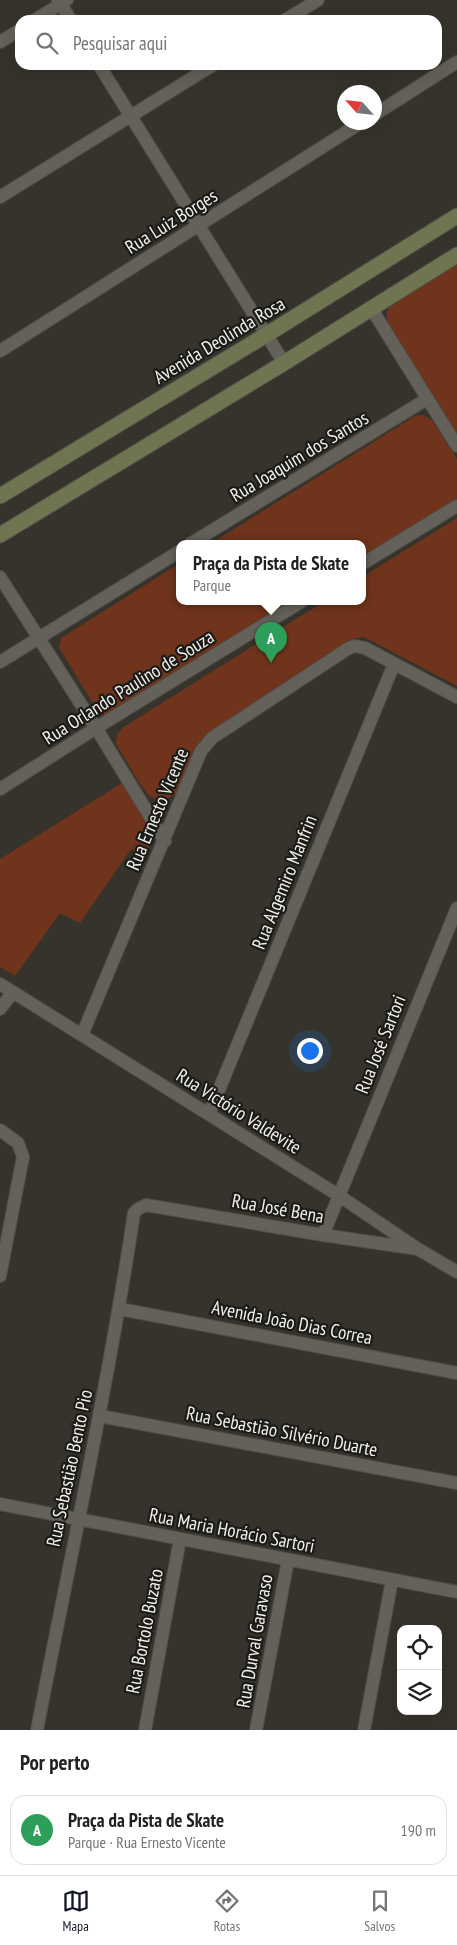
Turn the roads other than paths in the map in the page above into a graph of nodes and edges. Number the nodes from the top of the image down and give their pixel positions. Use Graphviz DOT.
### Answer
graph roads {
  1 [pos="318,0"];
  2 [pos="62,1"];
  3 [pos="43,15"];
  4 [pos="69,15"];
  5 [pos="293,15"];
  6 [pos="15,33"];
  7 [pos="0,42"];
  8 [pos="457,62"];
  9 [pos="102,70"];
  10 [pos="204,70"];
  11 [pos="382,109"];
  12 [pos="131,115"];
  13 [pos="349,130"];
  14 [pos="0,197"];
  15 [pos="457,216"];
  16 [pos="198,226"];
  17 [pos="457,255"];
  18 [pos="371,308"];
  19 [pos="266,335"];
  20 [pos="0,351"];
  21 [pos="284,363"];
  22 [pos="427,399"];
  23 [pos="457,446"];
  24 [pos="0,496"];
  25 [pos="457,506"];
  26 [pos="0,535"];
  27 [pos="197,540"];
  28 [pos="176,553"];
  29 [pos="366,562"];
  30 [pos="0,577"];
  31 [pos="296,605"];
  32 [pos="38,638"];
  33 [pos="0,662"];
  34 [pos="394,664"];
  35 [pos="457,697"];
  36 [pos="96,728"];
  37 [pos="0,789"];
  38 [pos="165,841"];
  39 [pos="457,908"];
  40 [pos="0,984"];
  41 [pos="13,992"];
  42 [pos="0,1009"];
  43 [pos="82,1035"];
  44 [pos="209,1114"];
  45 [pos="0,1130"];
  46 [pos="338,1195"];
  47 [pos="134,1213"];
  48 [pos="323,1235"];
  49 [pos="418,1249"];
  50 [pos="457,1272"];
  51 [pos="0,1276"];
  52 [pos="120,1309"];
  53 [pos="457,1373"];
  54 [pos="100,1416"];
  55 [pos="457,1483"];
  56 [pos="0,1504"];
  57 [pos="78,1519"];
  58 [pos="180,1539"];
  59 [pos="288,1560"];
  60 [pos="392,1580"];
  61 [pos="457,1592"];
  62 [pos="37,1730"];
  63 [pos="145,1730"];
  64 [pos="256,1730"];
  65 [pos="364,1730"];
  1 -- 5 [label="street"];
  2 -- 3 [label="street"];
  2 -- 4 [label="street"];
  6 -- 7 [label="street"];
  8 -- 11 [label="street"];
  9 -- 12 [label="street"];
  10 -- 12 [label="street"];
  12 -- 14 [label="street"];
  12 -- 16 [label="street"];
  13 -- 16 [label="street, Rua Luiz Borges"];
  15 -- 19 [label="street, Avenida Deolinda Rosa"];
  16 -- 19 [label="street"];
  16 -- 20 [label="street, Rua Luiz Borges"];
  17 -- 18 [label="street"];
  18 -- 21 [label="street"];
  18 -- 22 [label="street"];
  19 -- 21 [label="street"];
  19 -- 24 [label="street, Avenida Deolinda Rosa"];
  21 -- 26 [label="street"];
  22 -- 23 [label="street"];
  22 -- 27 [label="street, Rua Joaquim dos Santos"];
  25 -- 29 [label="street"];
  28 -- 32 [label="street"];
  30 -- 32 [label="street"];
  31 -- 36 [label="street, Rua Orlando Paulino de Souza"];
  32 -- 33 [label="street"];
  32 -- 36 [label="street"];
  34 -- 35 [label="street"];
  34 -- 38 [label="street, Rua Ernesto Vicente"];
  34 -- 44 [label="street, Rua Algemiro Manfrin"];
  36 -- 37 [label="street, Rua Orlando Paulino de Souza"];
  36 -- 38 [label="street"];
  38 -- 43 [label="street, Rua Ernesto Vicente"];
  39 -- 46 [label="street, Rua José Sartori"];
  40 -- 41 [label="street, Rua Victório Valdevite"];
  41 -- 42 [label="street"];
  41 -- 43 [label="street, Rua Victório Valdevite"];
  43 -- 44 [label="street, Rua Victório Valdevite"];
  44 -- 46 [label="street, Rua Victório Valdevite"];
  45 -- 51 [label="street"];
  46 -- 48 [label="street, Rua José Sartori"];
  46 -- 49 [label="street, Rua Victório Valdevite"];
  47 -- 48 [label="street, Rua José Bena"];
  47 -- 52 [label="street, Rua Sebastião Bento Pio"];
  48 -- 49 [label="street, Rua José Bena"];
  49 -- 50 [label="street, Rua Victório Valdevite"];
  52 -- 53 [label="street, Avenida João Dias Correa"];
  52 -- 54 [label="street, Rua Sebastião Bento Pio"];
  54 -- 55 [label="street, Rua Sebastião Silvério Duarte"];
  54 -- 57 [label="street, Rua Sebastião Bento Pio"];
  56 -- 57 [label="street, Rua Maria Horácio Sartori"];
  57 -- 58 [label="street, Rua Maria Horácio Sartori"];
  57 -- 62 [label="street, Rua Sebastião Bento Pio"];
  58 -- 59 [label="street, Rua Maria Horácio Sartori"];
  58 -- 63 [label="street, Rua Bortolo Buzato"];
  59 -- 60 [label="street, Rua Maria Horácio Sartori"];
  59 -- 64 [label="street, Rua Durval Garavaso"];
  60 -- 61 [label="street, Rua Maria Horácio Sartori"];
  60 -- 65 [label="street"];
}
